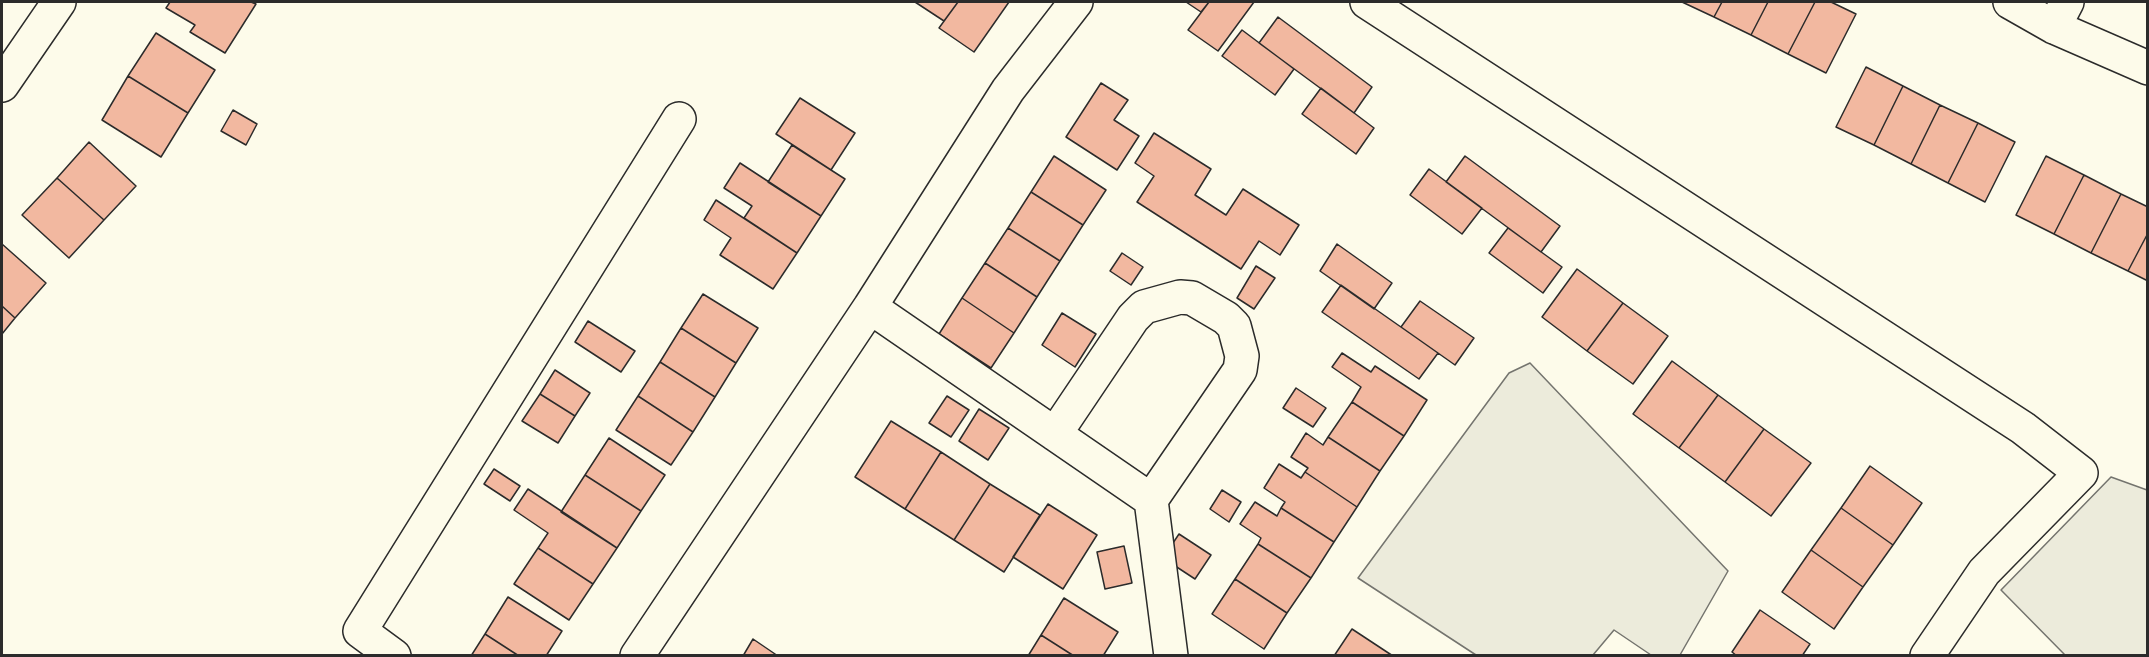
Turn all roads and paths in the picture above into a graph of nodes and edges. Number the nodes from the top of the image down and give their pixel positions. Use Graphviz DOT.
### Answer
graph roads {
  1 [pos="59,2"];
  2 [pos="1076,2"];
  3 [pos="1367,2"];
  4 [pos="2010,2"];
  5 [pos="2061,14"];
  6 [pos="2148,68"];
  7 [pos="2,85"];
  8 [pos="679,119"];
  9 [pos="870,307"];
  10 [pos="1055,434"];
  11 [pos="1151,501"];
  12 [pos="394,656"];
  13 [pos="637,656"];
  14 [pos="1171,656"];
  15 [pos="1927,656"];
  1 -- 7 [label="street"];
  2 -- 9 [label="street"];
  3 -- 15 [label="street"];
  4 -- 5 [label="street"];
  5 -- 6 [label="street"];
  8 -- 12 [label="street"];
  9 -- 10 [label="street"];
  9 -- 13 [label="street"];
  10 -- 11 [label="street"];
  10 -- 11 [label="street"];
  11 -- 14 [label="street"];
}
